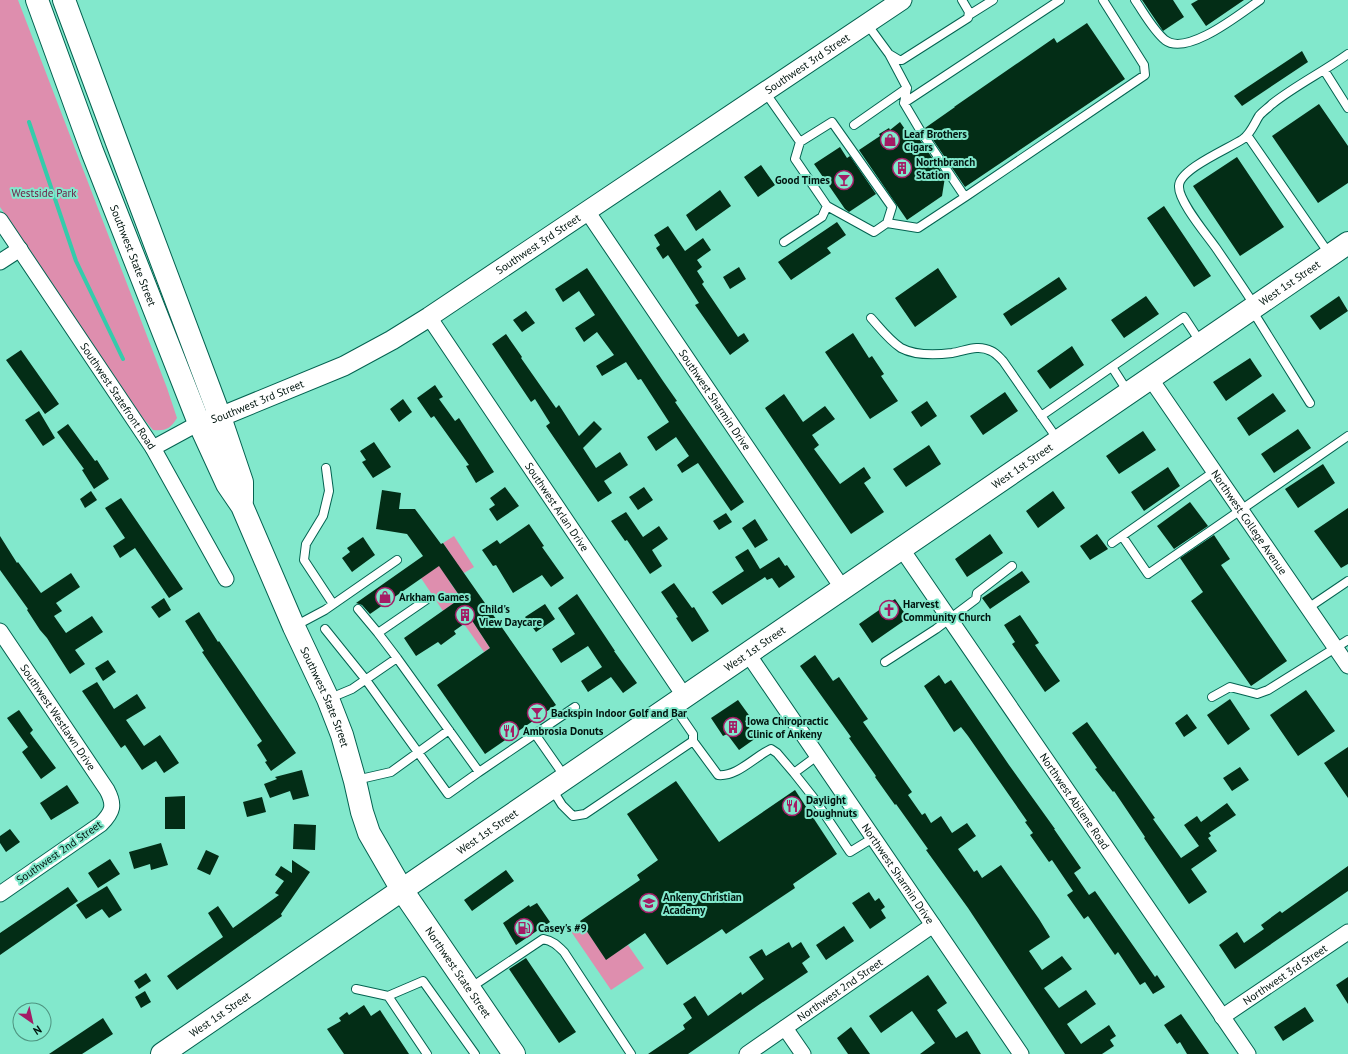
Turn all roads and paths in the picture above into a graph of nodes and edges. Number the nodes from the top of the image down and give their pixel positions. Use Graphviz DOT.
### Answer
graph roads {
  1 [pos="37,0"];
  2 [pos="64,0"];
  3 [pos="902,0"];
  4 [pos="962,0"];
  5 [pos="992,0"];
  6 [pos="1060,0"];
  7 [pos="1103,0"];
  8 [pos="1135,0"];
  9 [pos="1260,0"];
  10 [pos="970,15"];
  11 [pos="867,24"];
  12 [pos="889,54"];
  13 [pos="1348,54"];
  14 [pos="1324,70"];
  15 [pos="907,88"];
  16 [pos="765,92"];
  17 [pos="904,103"];
  18 [pos="1348,108"];
  19 [pos="854,125"];
  20 [pos="1247,135"];
  21 [pos="800,142"];
  22 [pos="965,197"];
  23 [pos="827,206"];
  24 [pos="587,211"];
  25 [pos="0,220"];
  26 [pos="888,223"];
  27 [pos="784,242"];
  28 [pos="20,249"];
  29 [pos="1339,249"];
  30 [pos="0,262"];
  31 [pos="1254,308"];
  32 [pos="429,317"];
  33 [pos="871,318"];
  34 [pos="1201,343"];
  35 [pos="1112,367"];
  36 [pos="1150,378"];
  37 [pos="1129,392"];
  38 [pos="1310,403"];
  39 [pos="1041,416"];
  40 [pos="220,417"];
  41 [pos="199,423"];
  42 [pos="1348,436"];
  43 [pos="1059,441"];
  44 [pos="153,448"];
  45 [pos="326,468"];
  46 [pos="1215,471"];
  47 [pos="242,506"];
  48 [pos="1241,509"];
  49 [pos="1122,536"];
  50 [pos="1112,543"];
  51 [pos="901,548"];
  52 [pos="397,560"];
  53 [pos="1012,566"];
  54 [pos="226,579"];
  55 [pos="1348,581"];
  56 [pos="842,589"];
  57 [pos="426,600"];
  58 [pos="333,604"];
  59 [pos="1308,608"];
  60 [pos="358,609"];
  61 [pos="950,619"];
  62 [pos="294,627"];
  63 [pos="325,629"];
  64 [pos="0,631"];
  65 [pos="378,633"];
  66 [pos="1342,644"];
  67 [pos="748,654"];
  68 [pos="397,658"];
  69 [pos="885,662"];
  70 [pos="1348,666"];
  71 [pos="366,680"];
  72 [pos="1212,697"];
  73 [pos="328,699"];
  74 [pos="679,701"];
  75 [pos="574,707"];
  76 [pos="449,730"];
  77 [pos="535,734"];
  78 [pos="693,741"];
  79 [pos="419,753"];
  80 [pos="817,756"];
  81 [pos="479,772"];
  82 [pos="794,773"];
  83 [pos="355,781"];
  84 [pos="559,784"];
  85 [pos="112,806"];
  86 [pos="873,838"];
  87 [pos="402,890"];
  88 [pos="0,894"];
  89 [pos="932,926"];
  90 [pos="1348,932"];
  91 [pos="469,988"];
  92 [pos="356,989"];
  93 [pos="388,996"];
  94 [pos="1222,1017"];
  95 [pos="785,1028"];
  96 [pos="472,1053"];
  97 [pos="162,1054"];
  98 [pos="427,1054"];
  99 [pos="514,1054"];
  100 [pos="631,1054"];
  101 [pos="747,1054"];
  102 [pos="803,1054"];
  103 [pos="1021,1054"];
  104 [pos="1248,1054"];
  1 -- 41 [label="main road, Southwest State Street"];
  2 -- 40 [label="main road, Southwest State Street"];
  3 -- 11 [label="street, Southwest 3rd Street"];
  4 -- 10 [label="lane"];
  5 -- 10 [label="lane"];
  6 -- 17 [label="lane"];
  7 -- 22 [label="lane"];
  8 -- 9 [label="lane"];
  10 -- 12 [label="lane"];
  11 -- 12 [label="lane"];
  11 -- 16 [label="street, Southwest 3rd Street"];
  12 -- 15 [label="lane"];
  13 -- 14 [label="lane"];
  14 -- 18 [label="lane"];
  14 -- 20 [label="lane"];
  15 -- 17 [label="lane"];
  15 -- 19 [label="lane"];
  16 -- 21 [label="lane"];
  16 -- 24 [label="street, Southwest 3rd Street"];
  17 -- 22 [label="lane"];
  20 -- 29 [label="lane"];
  20 -- 31 [label="lane"];
  21 -- 23 [label="lane"];
  21 -- 26 [label="lane"];
  22 -- 26 [label="lane"];
  23 -- 26 [label="lane"];
  23 -- 27 [label="lane"];
  24 -- 32 [label="street, Southwest 3rd Street"];
  24 -- 56 [label="street, Southwest Sharmin Drive"];
  25 -- 28 [label="street, Southwest Statefront Road"];
  28 -- 30 [label="street"];
  28 -- 44 [label="street, Southwest Statefront Road"];
  29 -- 31 [label="main road, West 1st Street"];
  31 -- 34 [label="main road, West 1st Street"];
  31 -- 38 [label="lane"];
  32 -- 40 [label="street, Southwest 3rd Street"];
  32 -- 74 [label="street, Southwest Arlan Drive"];
  33 -- 39 [label="lane"];
  34 -- 35 [label="lane"];
  34 -- 36 [label="main road, West 1st Street"];
  35 -- 37 [label="lane"];
  35 -- 39 [label="lane"];
  36 -- 37 [label="main road, West 1st Street"];
  36 -- 46 [label="street, Northwest College Avenue"];
  37 -- 43 [label="main road, West 1st Street"];
  39 -- 43 [label="lane"];
  40 -- 41 [label="street, Southwest 3rd Street"];
  40 -- 47 [label="main road, Southwest State Street"];
  41 -- 44 [label="street, Southwest 3rd Street"];
  41 -- 47 [label="main road, Southwest State Street"];
  42 -- 48 [label="lane"];
  43 -- 51 [label="main road, West 1st Street"];
  44 -- 54 [label="street, Southwest Statefront Road"];
  45 -- 58 [label="lane"];
  46 -- 48 [label="street, Northwest College Avenue"];
  46 -- 49 [label="lane"];
  47 -- 62 [label="main road, Southwest State Street"];
  48 -- 49 [label="lane"];
  48 -- 59 [label="street, Northwest College Avenue"];
  49 -- 50 [label="lane"];
  51 -- 56 [label="main road, West 1st Street"];
  51 -- 61 [label="street, Northwest Abilene Road"];
  52 -- 58 [label="lane"];
  53 -- 61 [label="lane"];
  55 -- 59 [label="lane"];
  56 -- 67 [label="main road, West 1st Street"];
  57 -- 65 [label="lane"];
  58 -- 62 [label="lane"];
  59 -- 66 [label="street, Northwest College Avenue"];
  60 -- 65 [label="lane"];
  61 -- 69 [label="lane"];
  61 -- 94 [label="street, Northwest Abilene Road"];
  62 -- 73 [label="main road, Southwest State Street"];
  63 -- 71 [label="lane"];
  64 -- 85 [label="street, Southwest Westlawn Drive"];
  65 -- 68 [label="lane"];
  66 -- 70 [label="street, Northwest College Avenue"];
  66 -- 72 [label="lane"];
  67 -- 74 [label="main road, West 1st Street"];
  67 -- 80 [label="street, Northwest Sharmin Drive"];
  68 -- 71 [label="lane"];
  68 -- 76 [label="lane"];
  71 -- 73 [label="lane"];
  71 -- 79 [label="lane"];
  73 -- 83 [label="main road, Southwest State Street"];
  74 -- 78 [label="lane"];
  74 -- 84 [label="main road, West 1st Street"];
  75 -- 77 [label="lane"];
  76 -- 79 [label="lane"];
  76 -- 81 [label="lane"];
  77 -- 81 [label="lane"];
  77 -- 84 [label="lane"];
  78 -- 82 [label="lane"];
  78 -- 84 [label="lane"];
  79 -- 81 [label="lane"];
  79 -- 83 [label="lane"];
  80 -- 82 [label="lane"];
  80 -- 86 [label="street, Northwest Sharmin Drive"];
  82 -- 86 [label="lane"];
  83 -- 87 [label="main road, Southwest State Street"];
  84 -- 87 [label="main road, West 1st Street"];
  85 -- 88 [label="street, Southwest 2nd Street"];
  86 -- 89 [label="street, Northwest Sharmin Drive"];
  87 -- 91 [label="main road, Northwest State Street"];
  87 -- 97 [label="main road, West 1st Street"];
  89 -- 95 [label="street, Northwest 2nd Street"];
  89 -- 103 [label="street, Northwest Sharmin Drive"];
  90 -- 94 [label="street, Northwest 3rd Street"];
  91 -- 99 [label="main road, Northwest State Street"];
  91 -- 100 [label="lane"];
  92 -- 93 [label="lane"];
  93 -- 96 [label="lane"];
  93 -- 98 [label="lane"];
  94 -- 104 [label="street, Northwest Abilene Road"];
  95 -- 101 [label="street, Northwest 2nd Street"];
  95 -- 102 [label="street"];
}
